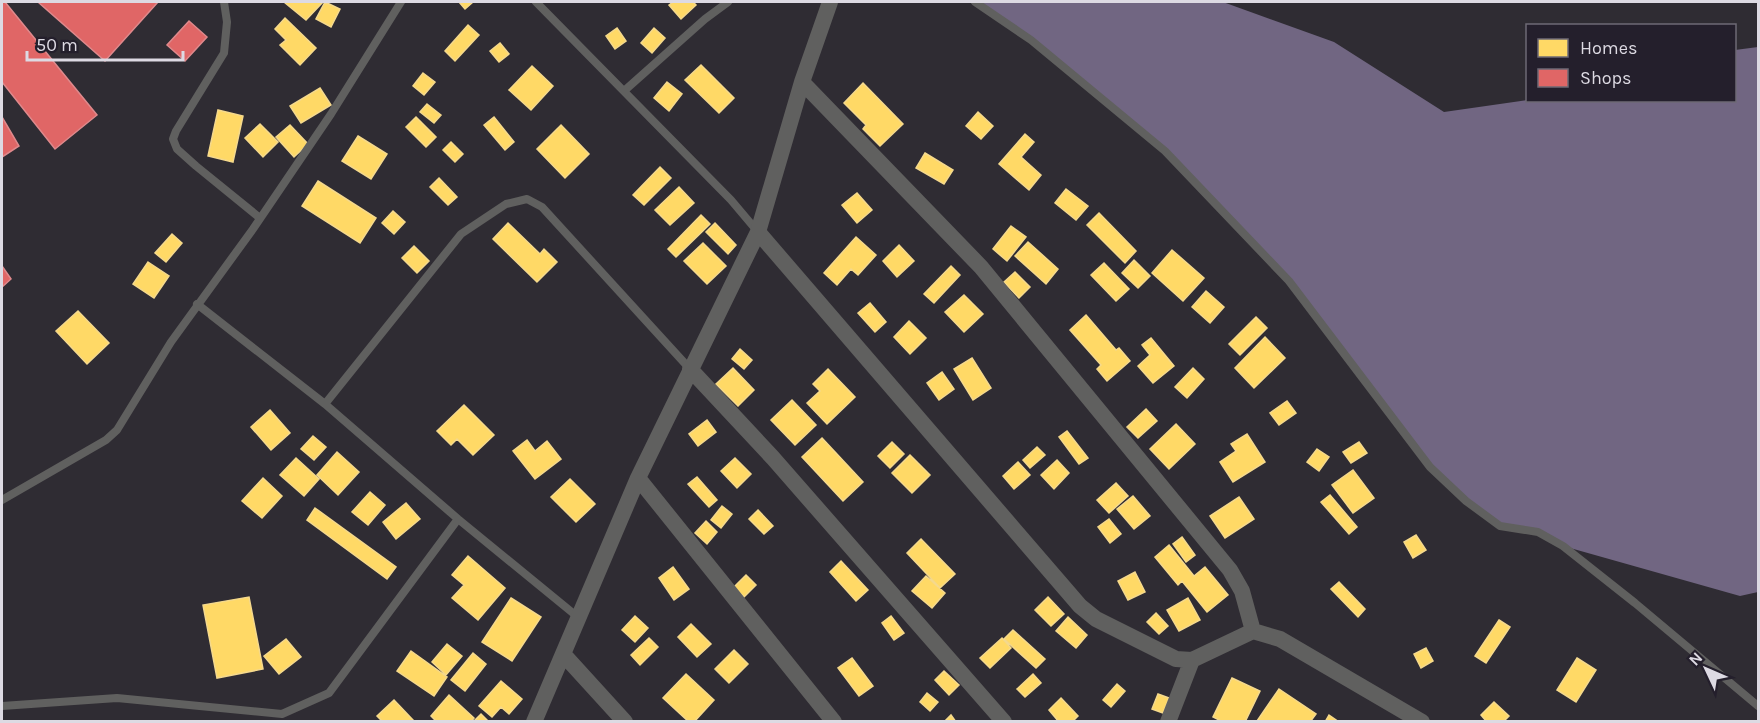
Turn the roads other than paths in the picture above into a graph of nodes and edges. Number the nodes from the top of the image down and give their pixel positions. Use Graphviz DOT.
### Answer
graph roads {
  1 [pos="224,2"];
  2 [pos="401,2"];
  3 [pos="536,2"];
  4 [pos="728,2"];
  5 [pos="830,2"];
  6 [pos="975,2"];
  7 [pos="801,82"];
  8 [pos="624,91"];
  9 [pos="260,218"];
  10 [pos="758,232"];
  11 [pos="197,304"];
  12 [pos="690,369"];
  13 [pos="325,404"];
  14 [pos="638,478"];
  15 [pos="2,500"];
  16 [pos="458,519"];
  17 [pos="579,619"];
  18 [pos="1253,631"];
  19 [pos="564,655"];
  20 [pos="1192,660"];
  21 [pos="2,706"];
  22 [pos="1758,706"];
  23 [pos="534,722"];
  24 [pos="625,722"];
  25 [pos="834,722"];
  26 [pos="1004,722"];
  27 [pos="1168,722"];
  28 [pos="1422,722"];
  1 -- 9 [label="lane"];
  2 -- 9 [label="lane"];
  3 -- 8 [label="lane"];
  4 -- 8 [label="lane"];
  5 -- 7 [label="street"];
  6 -- 22 [label="lane"];
  7 -- 10 [label="street"];
  7 -- 18 [label="street"];
  8 -- 10 [label="lane"];
  9 -- 11 [label="lane"];
  10 -- 12 [label="street"];
  10 -- 20 [label="street"];
  11 -- 13 [label="lane"];
  11 -- 15 [label="lane"];
  12 -- 13 [label="lane"];
  12 -- 14 [label="street"];
  12 -- 26 [label="street"];
  13 -- 16 [label="lane"];
  14 -- 17 [label="street"];
  14 -- 25 [label="street"];
  16 -- 17 [label="lane"];
  16 -- 21 [label="lane"];
  17 -- 19 [label="street"];
  18 -- 20 [label="street"];
  18 -- 28 [label="street"];
  19 -- 23 [label="street"];
  19 -- 24 [label="street"];
  20 -- 27 [label="street"];
}
